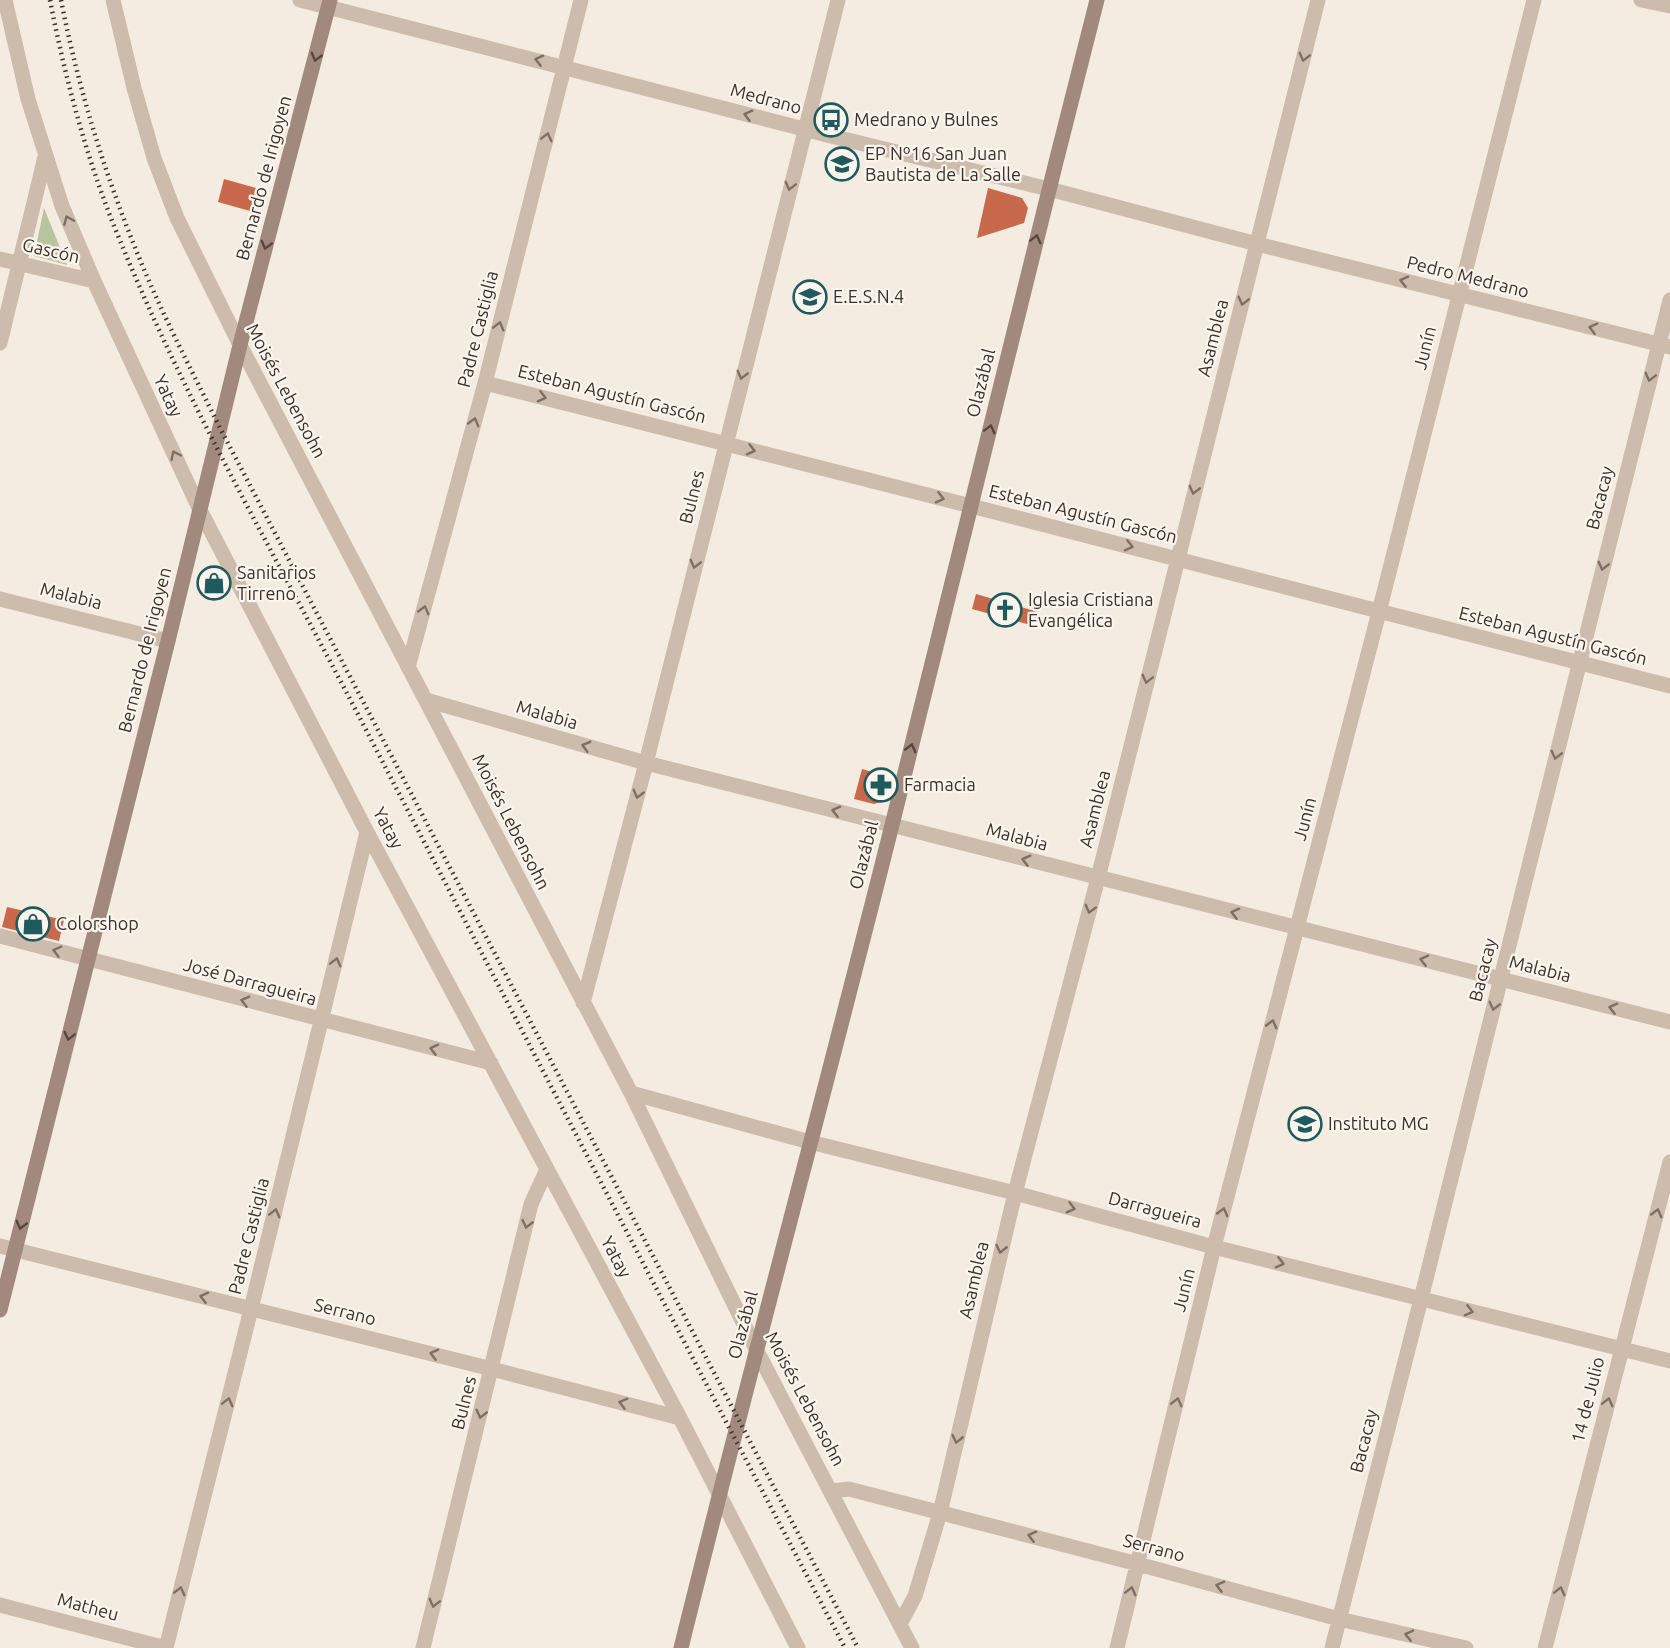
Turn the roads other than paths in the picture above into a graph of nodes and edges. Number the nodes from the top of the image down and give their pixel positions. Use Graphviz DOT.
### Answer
graph roads {
  1 [pos="5,0"];
  2 [pos="113,0"];
  3 [pos="300,0"];
  4 [pos="580,0"];
  5 [pos="838,0"];
  6 [pos="1098,0"];
  7 [pos="1318,0"];
  8 [pos="1534,0"];
  9 [pos="1641,0"];
  10 [pos="329,4"];
  11 [pos="1670,6"];
  12 [pos="564,67"];
  13 [pos="804,129"];
  14 [pos="45,157"];
  15 [pos="1049,189"];
  16 [pos="1257,244"];
  17 [pos="0,259"];
  18 [pos="20,264"];
  19 [pos="94,281"];
  20 [pos="1459,295"];
  21 [pos="1670,300"];
  22 [pos="0,343"];
  23 [pos="240,345"];
  24 [pos="1664,345"];
  25 [pos="485,383"];
  26 [pos="725,443"];
  27 [pos="971,506"];
  28 [pos="199,508"];
  29 [pos="1177,559"];
  30 [pos="0,599"];
  31 [pos="1379,612"];
  32 [pos="168,641"];
  33 [pos="1579,663"];
  34 [pos="408,667"];
  35 [pos="1670,686"];
  36 [pos="426,700"];
  37 [pos="646,763"];
  38 [pos="892,825"];
  39 [pos="367,832"];
  40 [pos="1098,878"];
  41 [pos="1297,928"];
  42 [pos="0,936"];
  43 [pos="88,959"];
  44 [pos="1501,979"];
  45 [pos="584,1003"];
  46 [pos="322,1021"];
  47 [pos="1670,1022"];
  48 [pos="491,1064"];
  49 [pos="631,1093"];
  50 [pos="810,1142"];
  51 [pos="1670,1162"];
  52 [pos="547,1169"];
  53 [pos="1015,1192"];
  54 [pos="1214,1247"];
  55 [pos="7,1248"];
  56 [pos="1421,1299"];
  57 [pos="251,1309"];
  58 [pos="0,1310"];
  59 [pos="1621,1350"];
  60 [pos="757,1351"];
  61 [pos="1670,1361"];
  62 [pos="492,1369"];
  63 [pos="680,1418"];
  64 [pos="832,1491"];
  65 [pos="719,1493"];
  66 [pos="940,1513"];
  67 [pos="1138,1564"];
  68 [pos="0,1605"];
  69 [pos="1339,1619"];
  70 [pos="900,1624"];
  71 [pos="166,1648"];
  72 [pos="423,1648"];
  73 [pos="681,1648"];
  74 [pos="798,1648"];
  75 [pos="912,1648"];
  76 [pos="1117,1648"];
  77 [pos="1332,1648"];
  78 [pos="1466,1648"];
  79 [pos="1545,1648"];
  1 -- 14 [label="street, Yatay"];
  2 -- 23 [label="street, Moisés Lebensohn"];
  3 -- 10 [label="street, Medrano"];
  4 -- 12 [label="street, Padre Castiglia"];
  5 -- 13 [label="street, Bulnes"];
  6 -- 15 [label="street, Olazábal"];
  7 -- 16 [label="street, Asamblea, one-way"];
  8 -- 20 [label="street, Junín"];
  9 -- 11 [label="street"];
  12 -- 10 [label="street, Medrano, one-way"];
  10 -- 23 [label="street, Bernardo de Irigoyen, one-way"];
  13 -- 12 [label="street, Medrano, one-way"];
  25 -- 12 [label="street, Padre Castiglia, one-way"];
  13 -- 15 [label="street, Medrano"];
  13 -- 26 [label="street, Bulnes, one-way"];
  14 -- 18 [label="street"];
  19 -- 14 [label="street, Yatay, one-way"];
  15 -- 16 [label="street, Medrano"];
  27 -- 15 [label="street, Olazábal, one-way"];
  20 -- 16 [label="street, Pedro Medrano, one-way"];
  16 -- 29 [label="street, Asamblea, one-way"];
  17 -- 18 [label="street, Gascón"];
  18 -- 19 [label="street, Gascón"];
  18 -- 22 [label="street"];
  28 -- 19 [label="street, Yatay, one-way"];
  24 -- 20 [label="street, Pedro Medrano, one-way"];
  20 -- 31 [label="street, Junín"];
  21 -- 24 [label="street, Bacacay"];
  23 -- 28 [label="street, Bernardo de Irigoyen"];
  23 -- 34 [label="street, Moisés Lebensohn"];
  24 -- 33 [label="street, Bacacay, one-way"];
  25 -- 26 [label="street, Esteban Agustín Gascón, one-way"];
  34 -- 25 [label="street, Padre Castiglia, one-way"];
  26 -- 27 [label="street, Esteban Agustín Gascón, one-way"];
  26 -- 37 [label="street, Bulnes, one-way"];
  27 -- 29 [label="street, Esteban Agustín Gascón, one-way"];
  38 -- 27 [label="street, Olazábal, one-way"];
  28 -- 32 [label="street, Bernardo de Irigoyen"];
  28 -- 39 [label="street, Yatay"];
  29 -- 31 [label="street, Esteban Agustín Gascón"];
  29 -- 40 [label="street, Asamblea, one-way"];
  30 -- 32 [label="street, Malabia"];
  31 -- 33 [label="street, Esteban Agustín Gascón"];
  31 -- 41 [label="street, Junín"];
  32 -- 43 [label="street, Bernardo de Irigoyen"];
  33 -- 35 [label="street, Esteban Agustín Gascón"];
  33 -- 44 [label="street, Bacacay, one-way"];
  34 -- 36 [label="street, Moisés Lebensohn"];
  37 -- 36 [label="street, Malabia, one-way"];
  36 -- 45 [label="street, Moisés Lebensohn"];
  38 -- 37 [label="street, Malabia, one-way"];
  37 -- 45 [label="street, Bulnes, one-way"];
  40 -- 38 [label="street, Malabia, one-way"];
  38 -- 50 [label="street, Olazábal"];
  46 -- 39 [label="street, Padre Castiglia, one-way"];
  39 -- 48 [label="street, Yatay"];
  41 -- 40 [label="street, Malabia, one-way"];
  40 -- 53 [label="street, Asamblea, one-way"];
  44 -- 41 [label="street, Malabia, one-way"];
  54 -- 41 [label="street, Junín, one-way"];
  43 -- 42 [label="street, José Darragueira, one-way"];
  46 -- 43 [label="street, José Darragueira, one-way"];
  43 -- 55 [label="street, Bernardo de Irigoyen, one-way"];
  47 -- 44 [label="street, Malabia, one-way"];
  44 -- 56 [label="street, Bacacay, one-way"];
  45 -- 49 [label="street, Moisés Lebensohn"];
  48 -- 46 [label="street, José Darragueira, one-way"];
  57 -- 46 [label="street, Padre Castiglia, one-way"];
  48 -- 52 [label="street, Yatay"];
  49 -- 50 [label="street, Darragueira"];
  49 -- 60 [label="street, Moisés Lebensohn"];
  50 -- 53 [label="street, Darragueira"];
  50 -- 60 [label="street, Olazábal"];
  59 -- 51 [label="street, 14 de Julio, one-way"];
  52 -- 62 [label="street, Bulnes, one-way"];
  52 -- 63 [label="street, Yatay"];
  53 -- 54 [label="street, Darragueira, one-way"];
  53 -- 66 [label="street, Asamblea, one-way"];
  54 -- 56 [label="street, Darragueira, one-way"];
  67 -- 54 [label="street, Junín, one-way"];
  57 -- 55 [label="street, Serrano, one-way"];
  55 -- 58 [label="street, Bernardo de Irigoyen"];
  56 -- 59 [label="street, Darragueira, one-way"];
  56 -- 69 [label="street, Bacacay"];
  62 -- 57 [label="street, Serrano, one-way"];
  71 -- 57 [label="street, Padre Castiglia, one-way"];
  59 -- 61 [label="street, Darragueira"];
  79 -- 59 [label="street, 14 de Julio, one-way"];
  60 -- 64 [label="street, Moisés Lebensohn"];
  60 -- 65 [label="street, Olazábal"];
  63 -- 62 [label="street, Serrano, one-way"];
  62 -- 72 [label="street, Bulnes, one-way"];
  63 -- 65 [label="street, Yatay"];
  64 -- 66 [label="street, Serrano"];
  64 -- 70 [label="street, Moisés Lebensohn"];
  65 -- 73 [label="street, Olazábal"];
  65 -- 74 [label="street, Yatay"];
  67 -- 66 [label="street, Serrano, one-way"];
  66 -- 70 [label="street, Asamblea"];
  69 -- 67 [label="street, Serrano, one-way"];
  76 -- 67 [label="street, Junín, one-way"];
  68 -- 71 [label="street, Matheu"];
  69 -- 77 [label="street, Bacacay"];
  78 -- 69 [label="street, Serrano, one-way"];
  70 -- 75 [label="street, Moisés Lebensohn"];
}
